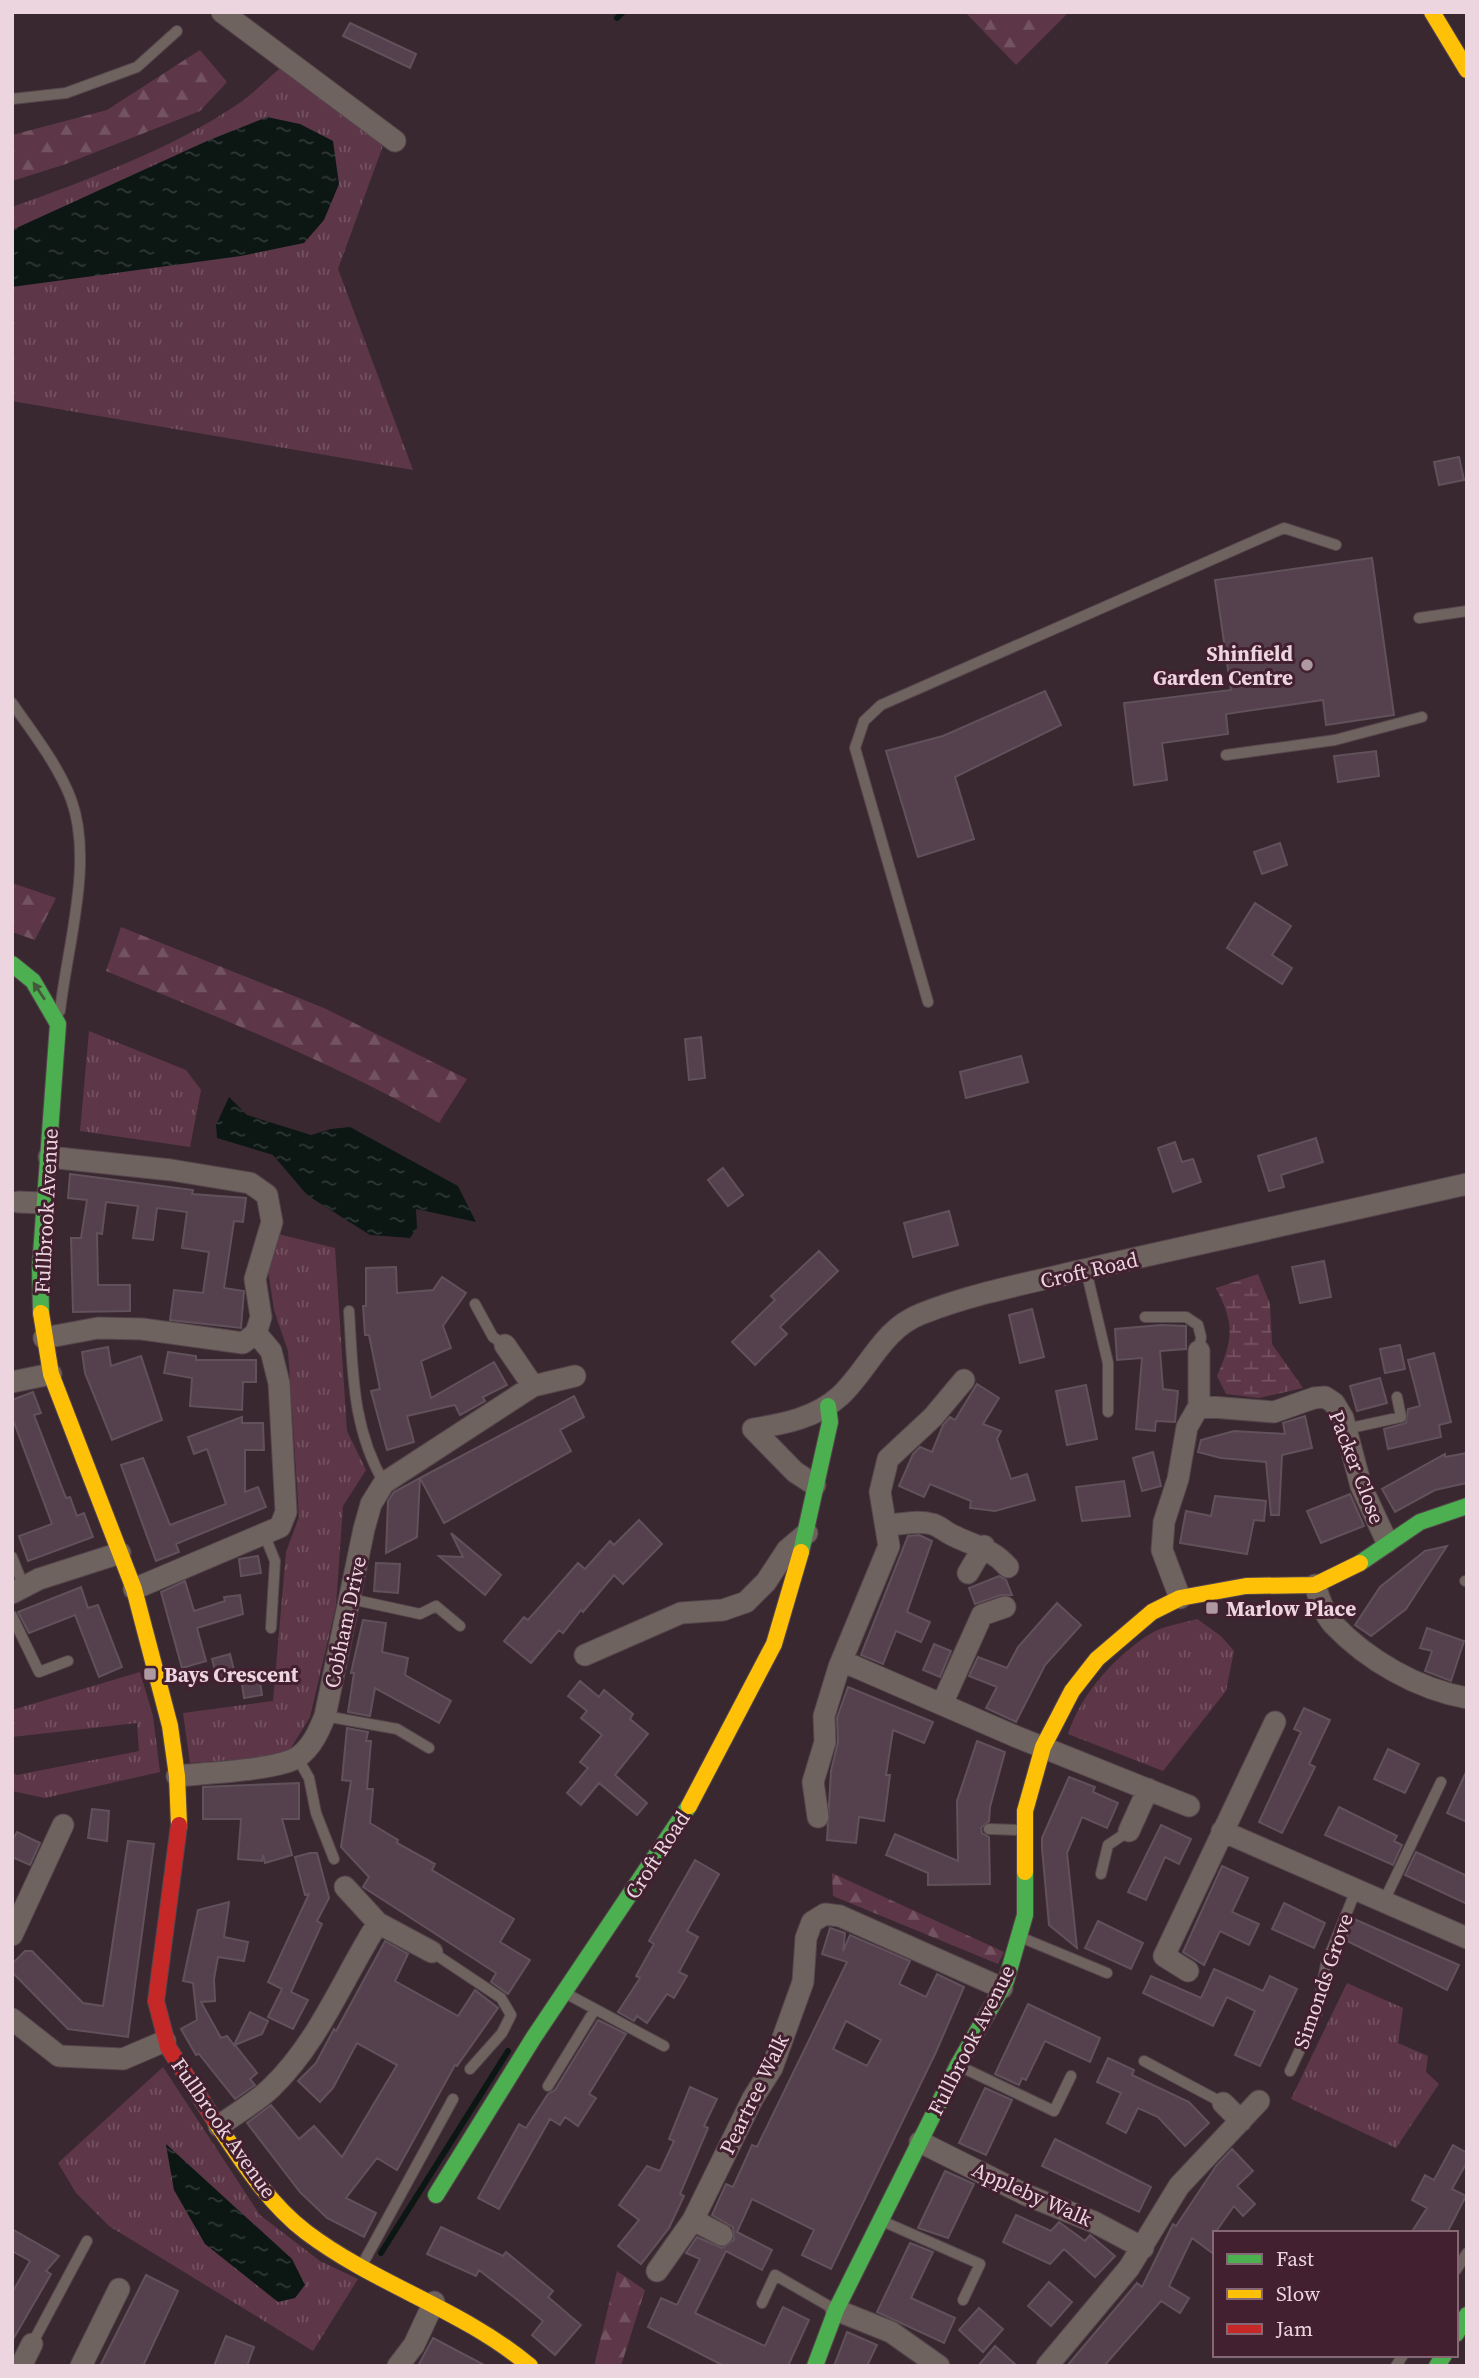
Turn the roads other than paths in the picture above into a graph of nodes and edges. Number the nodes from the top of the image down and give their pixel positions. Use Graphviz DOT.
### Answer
graph roads {
  1 [pos="222,12"];
  2 [pos="1432,12"];
  3 [pos="177,31"];
  4 [pos="1467,70"];
  5 [pos="12,99"];
  6 [pos="395,141"];
  7 [pos="1336,545"];
  8 [pos="1467,611"];
  9 [pos="1419,618"];
  10 [pos="12,703"];
  11 [pos="1422,717"];
  12 [pos="1226,755"];
  13 [pos="12,964"];
  14 [pos="928,1002"];
  15 [pos="58,1024"];
  16 [pos="49,1157"];
  17 [pos="1467,1184"];
  18 [pos="18,1202"];
  19 [pos="43,1203"];
  20 [pos="1086,1270"];
  21 [pos="475,1304"];
  22 [pos="349,1311"];
  23 [pos="1145,1317"];
  24 [pos="256,1333"];
  25 [pos="44,1338"];
  26 [pos="505,1345"];
  27 [pos="1199,1351"];
  28 [pos="51,1374"];
  29 [pos="575,1376"];
  30 [pos="964,1380"];
  31 [pos="12,1382"];
  32 [pos="533,1386"];
  33 [pos="1397,1397"];
  34 [pos="828,1406"];
  35 [pos="1199,1406"];
  36 [pos="1108,1412"];
  37 [pos="1346,1429"];
  38 [pos="384,1483"];
  39 [pos="815,1485"];
  40 [pos="1467,1506"];
  41 [pos="888,1525"];
  42 [pos="807,1533"];
  43 [pos="265,1536"];
  44 [pos="1387,1542"];
  45 [pos="984,1546"];
  46 [pos="120,1553"];
  47 [pos="12,1557"];
  48 [pos="1008,1567"];
  49 [pos="968,1573"];
  50 [pos="1315,1585"];
  51 [pos="134,1589"];
  52 [pos="18,1590"];
  53 [pos="1180,1598"];
  54 [pos="351,1599"];
  55 [pos="1005,1607"];
  56 [pos="12,1616"];
  57 [pos="460,1626"];
  58 [pos="271,1628"];
  59 [pos="585,1655"];
  60 [pos="68,1661"];
  61 [pos="842,1661"];
  62 [pos="1467,1698"];
  63 [pos="942,1704"];
  64 [pos="326,1716"];
  65 [pos="1275,1722"];
  66 [pos="1043,1747"];
  67 [pos="429,1748"];
  68 [pos="297,1757"];
  69 [pos="177,1776"];
  70 [pos="1441,1782"];
  71 [pos="1148,1789"];
  72 [pos="1189,1806"];
  73 [pos="818,1817"];
  74 [pos="63,1825"];
  75 [pos="989,1829"];
  76 [pos="1024,1830"];
  77 [pos="1129,1831"];
  78 [pos="1223,1832"];
  79 [pos="334,1859"];
  80 [pos="1101,1874"];
  81 [pos="345,1887"];
  82 [pos="1356,1890"];
  83 [pos="1384,1901"];
  84 [pos="378,1923"];
  85 [pos="12,1935"];
  86 [pos="1020,1937"];
  87 [pos="1467,1938"];
  88 [pos="432,1952"];
  89 [pos="1188,1972"];
  90 [pos="1107,1973"];
  91 [pos="1002,1987"];
  92 [pos="565,1992"];
  93 [pos="594,2011"];
  94 [pos="12,2019"];
  95 [pos="165,2042"];
  96 [pos="663,2046"];
  97 [pos="1144,2061"];
  98 [pos="958,2066"];
  99 [pos="470,2069"];
  100 [pos="1290,2071"];
  101 [pos="1071,2076"];
  102 [pos="548,2086"];
  103 [pos="453,2099"];
  104 [pos="1259,2101"];
  105 [pos="1223,2103"];
  106 [pos="1241,2121"];
  107 [pos="219,2126"];
  108 [pos="919,2142"];
  109 [pos="436,2194"];
  110 [pos="693,2220"];
  111 [pos="881,2221"];
  112 [pos="722,2235"];
  113 [pos="87,2242"];
  114 [pos="1143,2248"];
  115 [pos="362,2265"];
  116 [pos="657,2271"];
  117 [pos="119,2289"];
  118 [pos="963,2300"];
  119 [pos="434,2302"];
  120 [pos="762,2304"];
  121 [pos="836,2310"];
  122 [pos="1467,2315"];
  123 [pos="1458,2331"];
  124 [pos="32,2344"];
  125 [pos="21,2366"];
  126 [pos="81,2366"];
  127 [pos="398,2366"];
  128 [pos="530,2366"];
  129 [pos="815,2366"];
  130 [pos="939,2366"];
  131 [pos="1047,2366"];
  1 -- 6 [label="street"];
  2 -- 4 [label="street"];
  3 -- 5 [label="lane"];
  7 -- 14 [label="lane"];
  8 -- 9 [label="lane"];
  10 -- 15 [label="lane"];
  11 -- 12 [label="lane"];
  15 -- 13 [label="street, one-way"];
  15 -- 16 [label="street, Fullbrook Avenue"];
  16 -- 19 [label="street, Fullbrook Avenue"];
  16 -- 24 [label="street"];
  17 -- 20 [label="street, Croft Road"];
  18 -- 19 [label="street"];
  19 -- 25 [label="street, Fullbrook Avenue"];
  20 -- 34 [label="street, Croft Road"];
  20 -- 36 [label="lane"];
  21 -- 26 [label="lane"];
  22 -- 38 [label="lane"];
  23 -- 27 [label="lane"];
  24 -- 25 [label="street"];
  24 -- 43 [label="street"];
  25 -- 28 [label="street, Fullbrook Avenue"];
  26 -- 32 [label="street"];
  27 -- 35 [label="street"];
  28 -- 31 [label="street"];
  28 -- 46 [label="street, Fullbrook Avenue"];
  29 -- 32 [label="street, Cobham Drive"];
  30 -- 41 [label="street"];
  32 -- 38 [label="street, Cobham Drive"];
  33 -- 37 [label="lane"];
  34 -- 39 [label="street, Croft Road"];
  34 -- 39 [label="street"];
  35 -- 37 [label="street, Packer Close"];
  35 -- 53 [label="street"];
  37 -- 44 [label="street, Packer Close"];
  38 -- 54 [label="street, Cobham Drive"];
  39 -- 42 [label="street, Croft Road"];
  40 -- 44 [label="street, Fullbrook Avenue"];
  41 -- 45 [label="street"];
  41 -- 61 [label="street"];
  42 -- 59 [label="street"];
  42 -- 92 [label="street, Croft Road"];
  43 -- 51 [label="street"];
  43 -- 58 [label="lane"];
  44 -- 50 [label="street, Fullbrook Avenue"];
  45 -- 48 [label="street"];
  45 -- 49 [label="street"];
  46 -- 51 [label="street, Fullbrook Avenue"];
  46 -- 52 [label="street"];
  47 -- 52 [label="lane"];
  50 -- 53 [label="street, Fullbrook Avenue"];
  50 -- 62 [label="street"];
  51 -- 69 [label="street, Fullbrook Avenue"];
  53 -- 66 [label="street, Fullbrook Avenue"];
  54 -- 57 [label="lane"];
  54 -- 64 [label="street, Cobham Drive"];
  55 -- 63 [label="street"];
  56 -- 60 [label="lane"];
  61 -- 63 [label="street"];
  61 -- 73 [label="street"];
  63 -- 66 [label="street"];
  64 -- 67 [label="lane"];
  64 -- 68 [label="street, Cobham Drive"];
  65 -- 78 [label="street"];
  66 -- 71 [label="street"];
  66 -- 76 [label="street, Fullbrook Avenue"];
  68 -- 69 [label="street"];
  68 -- 79 [label="lane"];
  69 -- 95 [label="street, Fullbrook Avenue"];
  70 -- 83 [label="lane, Simonds Grove"];
  71 -- 72 [label="street"];
  71 -- 77 [label="street"];
  74 -- 85 [label="street"];
  75 -- 76 [label="lane"];
  76 -- 86 [label="street, Fullbrook Avenue"];
  77 -- 80 [label="lane"];
  78 -- 82 [label="street, Simonds Grove"];
  78 -- 89 [label="street"];
  81 -- 84 [label="street"];
  82 -- 83 [label="street, Simonds Grove"];
  82 -- 100 [label="lane, Simonds Grove"];
  83 -- 87 [label="street, Simonds Grove"];
  84 -- 88 [label="street"];
  84 -- 107 [label="street"];
  86 -- 90 [label="lane"];
  86 -- 91 [label="street, Fullbrook Avenue"];
  88 -- 99 [label="lane"];
  91 -- 98 [label="street, Fullbrook Avenue"];
  91 -- 110 [label="street, Peartree Walk"];
  92 -- 93 [label="lane"];
  92 -- 109 [label="street, Croft Road"];
  93 -- 96 [label="lane"];
  93 -- 102 [label="lane"];
  94 -- 95 [label="street"];
  95 -- 107 [label="street, Fullbrook Avenue"];
  97 -- 105 [label="lane"];
  98 -- 101 [label="lane"];
  98 -- 108 [label="street, Fullbrook Avenue"];
  103 -- 115 [label="lane"];
  104 -- 106 [label="street"];
  105 -- 106 [label="street"];
  106 -- 114 [label="street"];
  107 -- 115 [label="street, Fullbrook Avenue"];
  108 -- 111 [label="street, Fullbrook Avenue"];
  108 -- 114 [label="street, Appleby Walk"];
  110 -- 112 [label="street"];
  110 -- 116 [label="street, Peartree Walk"];
  111 -- 118 [label="lane"];
  111 -- 121 [label="street, Fullbrook Avenue"];
  113 -- 124 [label="lane"];
  114 -- 131 [label="street"];
  115 -- 119 [label="street, Fullbrook Avenue"];
  117 -- 126 [label="street"];
  119 -- 127 [label="street"];
  119 -- 128 [label="street, Fullbrook Avenue"];
  120 -- 121 [label="lane"];
  121 -- 129 [label="street, Fullbrook Avenue"];
  121 -- 130 [label="street"];
  122 -- 123 [label="street"];
  124 -- 125 [label="street"];
}
